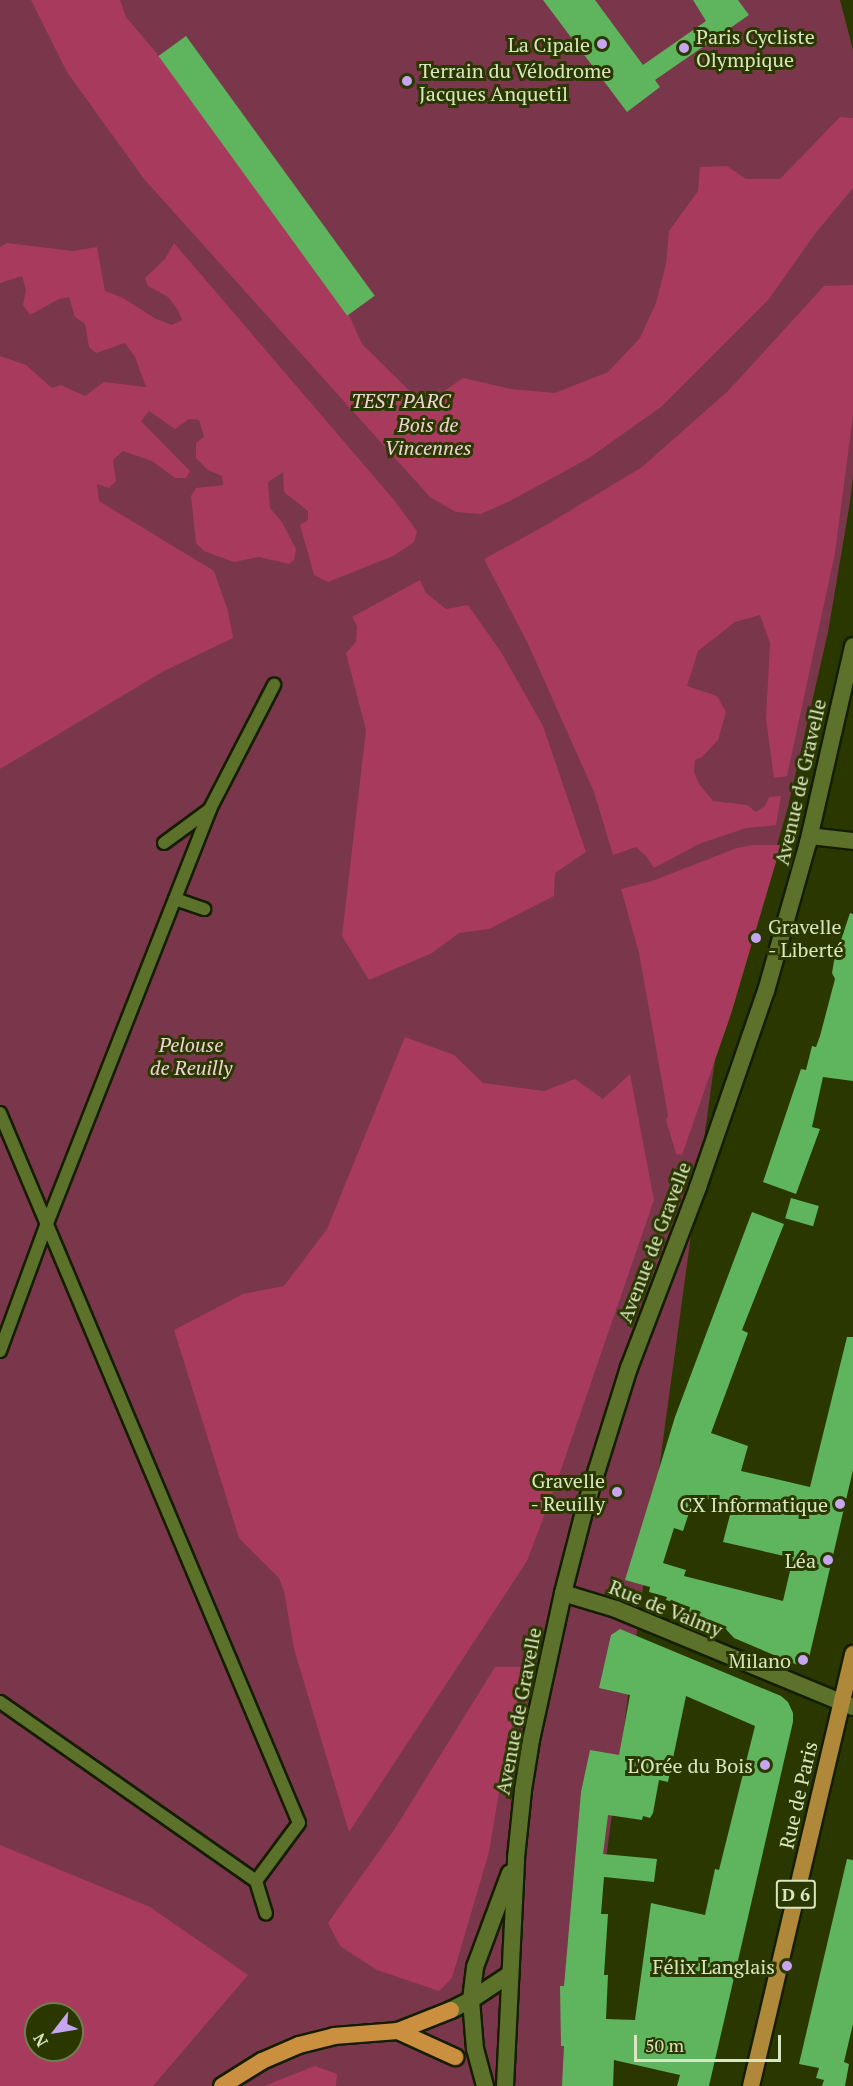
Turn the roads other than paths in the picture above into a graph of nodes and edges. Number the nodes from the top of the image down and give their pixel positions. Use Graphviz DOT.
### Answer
graph roads {
  1 [pos="853,646"];
  2 [pos="274,685"];
  3 [pos="210,809"];
  4 [pos="810,836"];
  5 [pos="853,841"];
  6 [pos="164,843"];
  7 [pos="175,898"];
  8 [pos="204,909"];
  9 [pos="0,1113"];
  10 [pos="46,1226"];
  11 [pos="0,1351"];
  12 [pos="563,1593"];
  13 [pos="853,1654"];
  14 [pos="0,1702"];
  15 [pos="847,1704"];
  16 [pos="516,1858"];
  17 [pos="256,1881"];
  18 [pos="266,1914"];
  19 [pos="510,1974"];
  20 [pos="471,2000"];
  21 [pos="451,2010"];
  22 [pos="398,2031"];
  23 [pos="455,2057"];
  24 [pos="480,2068"];
  25 [pos="222,2086"];
  26 [pos="485,2086"];
  27 [pos="505,2086"];
  28 [pos="751,2086"];
  1 -- 4 [label="street, Avenue de Gravelle"];
  2 -- 3 [label="street"];
  3 -- 6 [label="street"];
  3 -- 7 [label="street"];
  4 -- 5 [label="street"];
  4 -- 12 [label="street, Avenue de Gravelle"];
  7 -- 8 [label="street"];
  7 -- 10 [label="street"];
  9 -- 10 [label="street"];
  10 -- 11 [label="street"];
  10 -- 17 [label="street"];
  12 -- 15 [label="street, Rue de Valmy"];
  12 -- 16 [label="street, Avenue de Gravelle"];
  13 -- 15 [label="main road, Rue de Paris / D 6"];
  14 -- 17 [label="street"];
  15 -- 28 [label="main road, Rue de Paris / D 6"];
  16 -- 19 [label="street, Avenue de Gravelle"];
  16 -- 20 [label="street, Avenue de Gravelle"];
  17 -- 18 [label="street"];
  19 -- 20 [label="street"];
  19 -- 27 [label="street, Avenue de Gravelle"];
  20 -- 21 [label="street"];
  20 -- 24 [label="street, Avenue de Gravelle"];
  21 -- 22 [label="highway"];
  22 -- 23 [label="highway"];
  22 -- 25 [label="highway"];
  23 -- 24 [label="street"];
  24 -- 26 [label="street, Avenue de Gravelle"];
}
